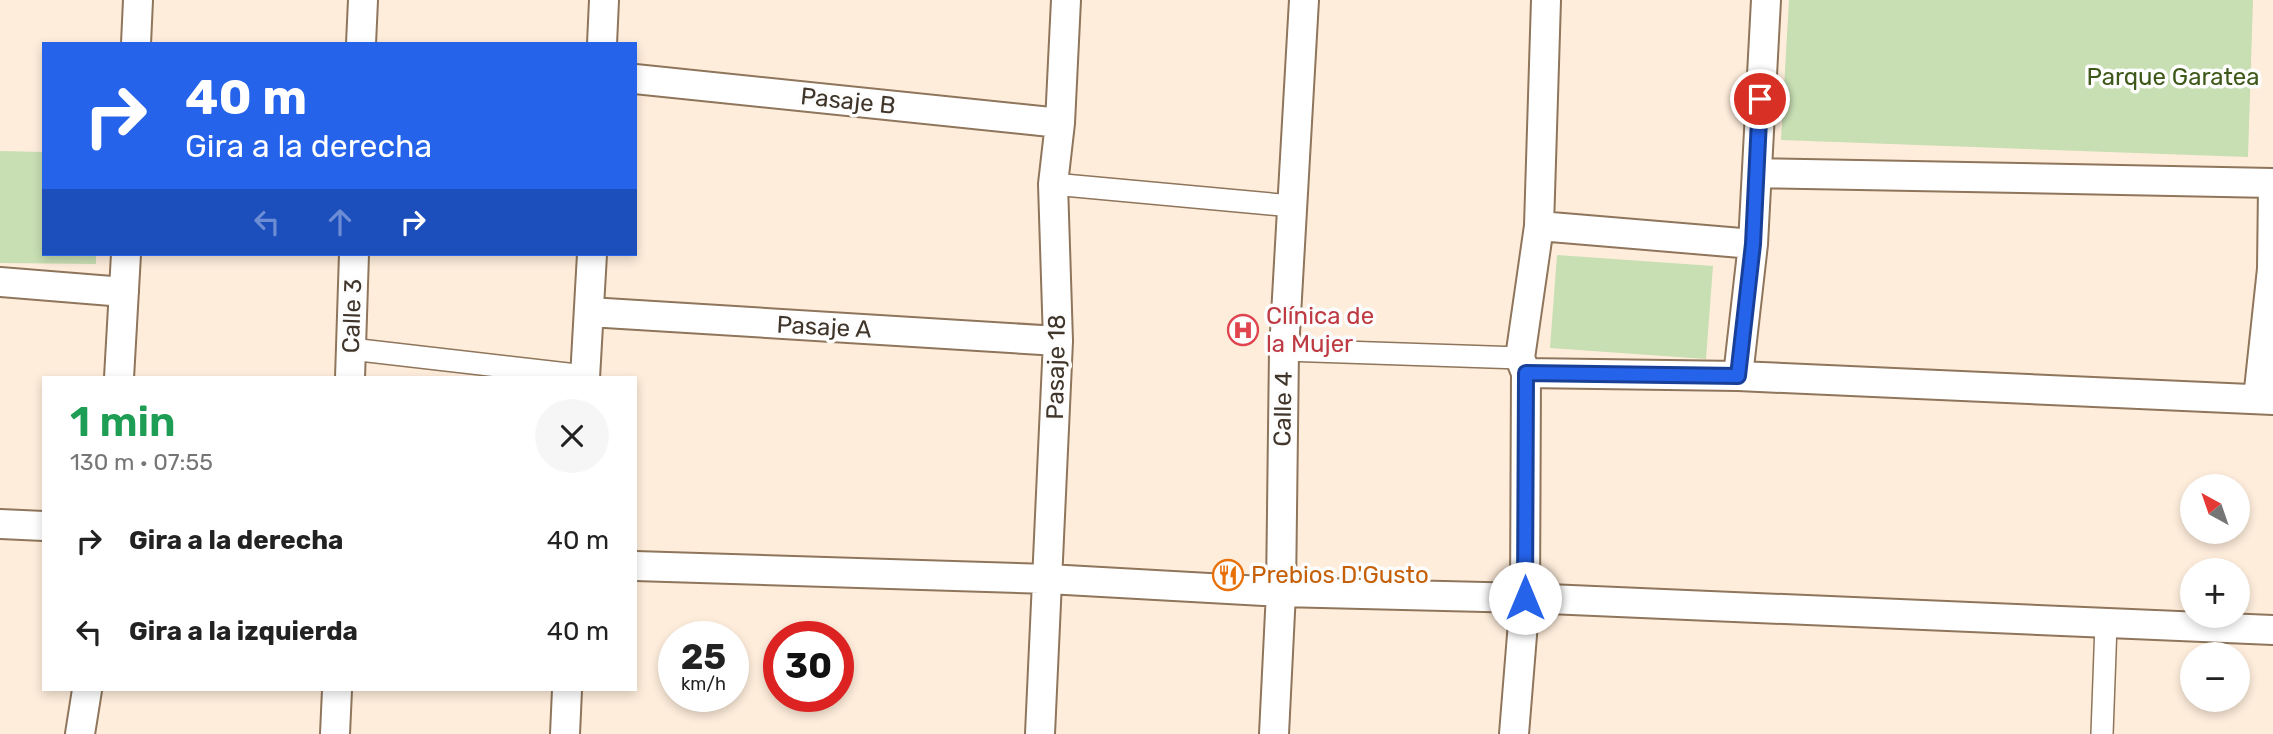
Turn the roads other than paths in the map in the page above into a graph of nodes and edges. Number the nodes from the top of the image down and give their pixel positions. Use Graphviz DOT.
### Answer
graph roads {
  1 [pos="138,0"];
  2 [pos="363,0"];
  3 [pos="604,0"];
  4 [pos="1066,0"];
  5 [pos="1304,0"];
  6 [pos="1546,0"];
  7 [pos="1766,0"];
  8 [pos="136,42"];
  9 [pos="361,42"];
  10 [pos="602,42"];
  11 [pos="637,79"];
  12 [pos="1060,123"];
  13 [pos="1756,173"];
  14 [pos="1053,184"];
  15 [pos="2273,185"];
  16 [pos="1292,206"];
  17 [pos="1539,226"];
  18 [pos="1753,244"];
  19 [pos="126,256"];
  20 [pos="354,256"];
  21 [pos="592,256"];
  22 [pos="2272,269"];
  23 [pos="0,282"];
  24 [pos="124,292"];
  25 [pos="589,312"];
  26 [pos="1058,341"];
  27 [pos="351,349"];
  28 [pos="1284,350"];
  29 [pos="1523,365"];
  30 [pos="119,376"];
  31 [pos="350,376"];
  32 [pos="577,376"];
  33 [pos="585,376"];
  34 [pos="1738,376"];
  35 [pos="2266,400"];
  36 [pos="0,524"];
  37 [pos="42,526"];
  38 [pos="637,566"];
  39 [pos="1048,579"];
  40 [pos="1281,592"];
  41 [pos="1525,598"];
  42 [pos="2106,624"];
  43 [pos="2273,630"];
  44 [pos="86,691"];
  45 [pos="337,691"];
  46 [pos="567,691"];
  47 [pos="80,734"];
  48 [pos="335,734"];
  49 [pos="565,734"];
  50 [pos="1040,734"];
  51 [pos="1274,734"];
  52 [pos="1514,734"];
  53 [pos="2102,734"];
  1 -- 8 [label="street"];
  2 -- 9 [label="street"];
  3 -- 10 [label="street"];
  4 -- 12 [label="street, Pasaje 18"];
  5 -- 16 [label="street, Calle 4"];
  6 -- 17 [label="street"];
  7 -- 13 [label="street"];
  11 -- 12 [label="street, Pasaje B"];
  12 -- 14 [label="street, Pasaje 18"];
  13 -- 15 [label="street"];
  13 -- 18 [label="street"];
  14 -- 16 [label="street"];
  14 -- 26 [label="street, Pasaje 18"];
  15 -- 22 [label="street"];
  16 -- 28 [label="street, Calle 4"];
  17 -- 18 [label="street"];
  17 -- 29 [label="street"];
  18 -- 34 [label="street"];
  19 -- 24 [label="street"];
  20 -- 27 [label="street, Calle 3"];
  21 -- 25 [label="street"];
  22 -- 35 [label="street"];
  23 -- 24 [label="street"];
  24 -- 30 [label="street"];
  25 -- 26 [label="street, Pasaje A"];
  25 -- 33 [label="street"];
  26 -- 39 [label="street, Pasaje 18"];
  27 -- 31 [label="street, Calle 3"];
  27 -- 32 [label="street"];
  28 -- 29 [label="street"];
  28 -- 40 [label="street, Calle 4"];
  29 -- 34 [label="street"];
  29 -- 41 [label="street"];
  34 -- 35 [label="street"];
  36 -- 37 [label="street"];
  38 -- 39 [label="street"];
  39 -- 40 [label="street"];
  39 -- 50 [label="street, Pasaje 18"];
  40 -- 41 [label="street"];
  40 -- 51 [label="street, Calle 4"];
  41 -- 42 [label="street"];
  41 -- 52 [label="street"];
  42 -- 43 [label="street"];
  42 -- 53 [label="street"];
  44 -- 47 [label="street"];
  45 -- 48 [label="street"];
  46 -- 49 [label="street"];
}
